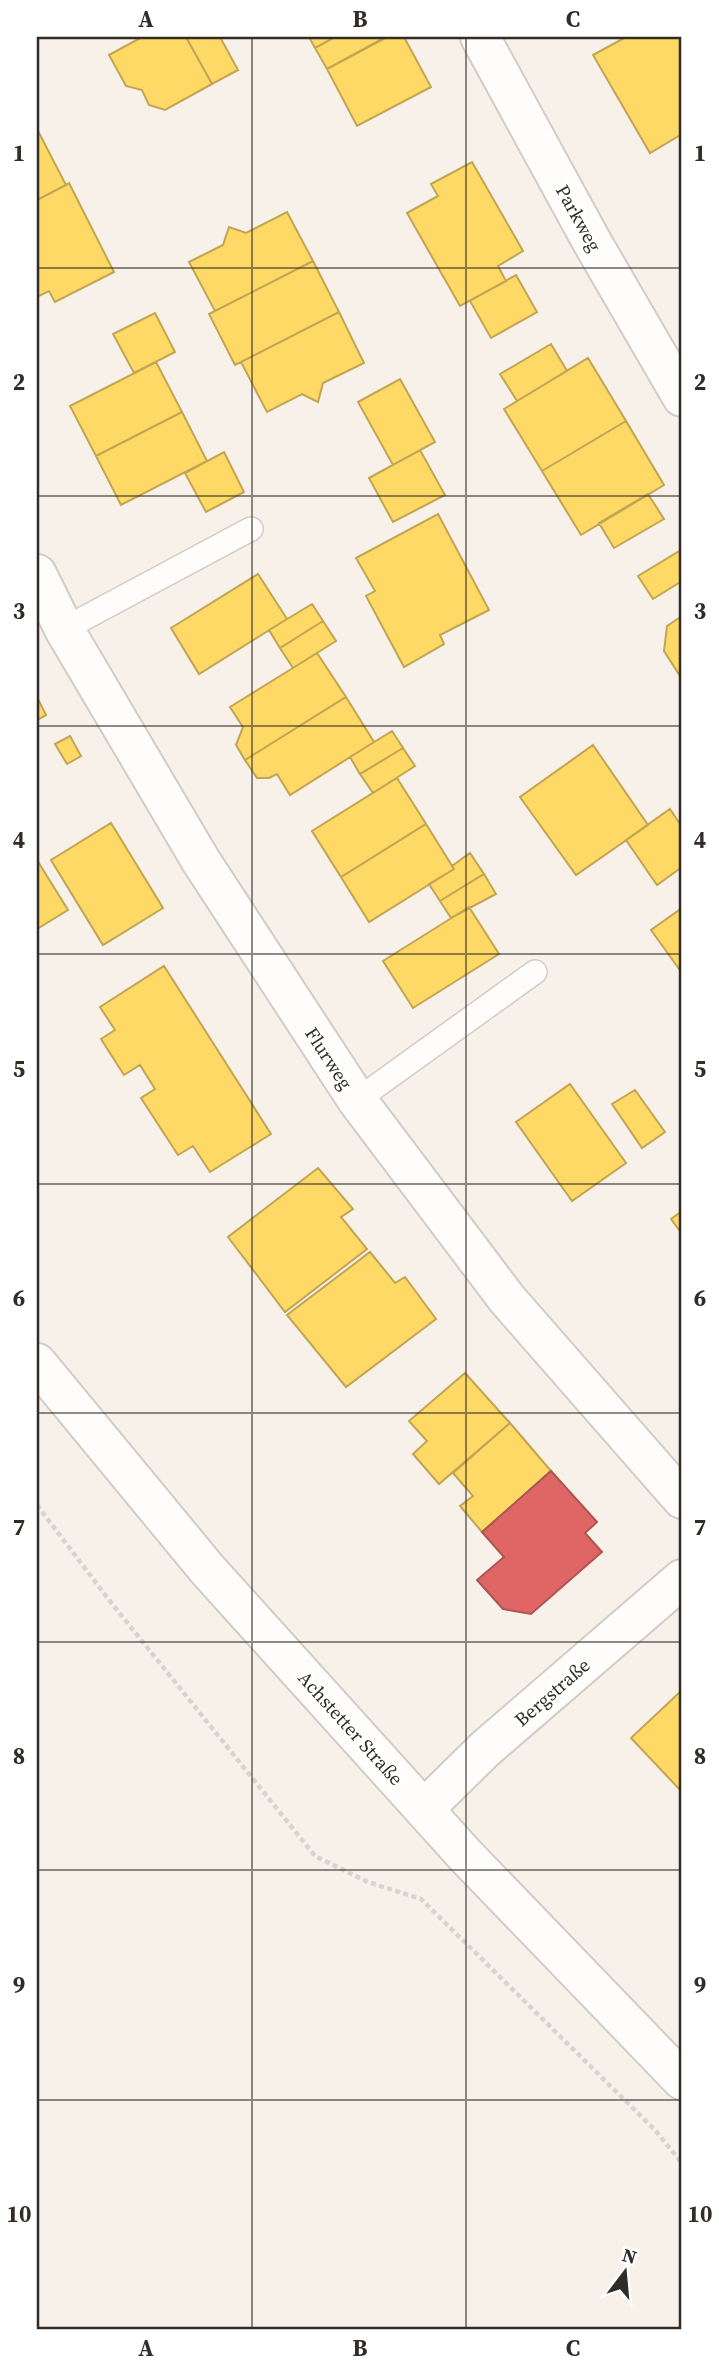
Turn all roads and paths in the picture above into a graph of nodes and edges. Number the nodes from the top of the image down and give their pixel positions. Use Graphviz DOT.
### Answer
graph roads {
  1 [pos="480,37"];
  2 [pos="682,397"];
  3 [pos="251,530"];
  4 [pos="37,574"];
  5 [pos="64,629"];
  6 [pos="535,972"];
  7 [pos="357,1100"];
  8 [pos="37,1363"];
  9 [pos="682,1499"];
  10 [pos="37,1505"];
  11 [pos="682,1579"];
  12 [pos="424,1809"];
  13 [pos="682,2080"];
  14 [pos="682,2163"];
  1 -- 2 [label="street, Parkweg"];
  3 -- 5 [label="lane"];
  4 -- 5 [label="street, Flurweg"];
  5 -- 7 [label="street, Flurweg"];
  6 -- 7 [label="lane"];
  7 -- 9 [label="street, Flurweg"];
  8 -- 12 [label="street, Achstetter Straße"];
  10 -- 14 [label="path"];
  11 -- 12 [label="street, Bergstraße"];
  12 -- 13 [label="street, Achstetter Straße"];
}
